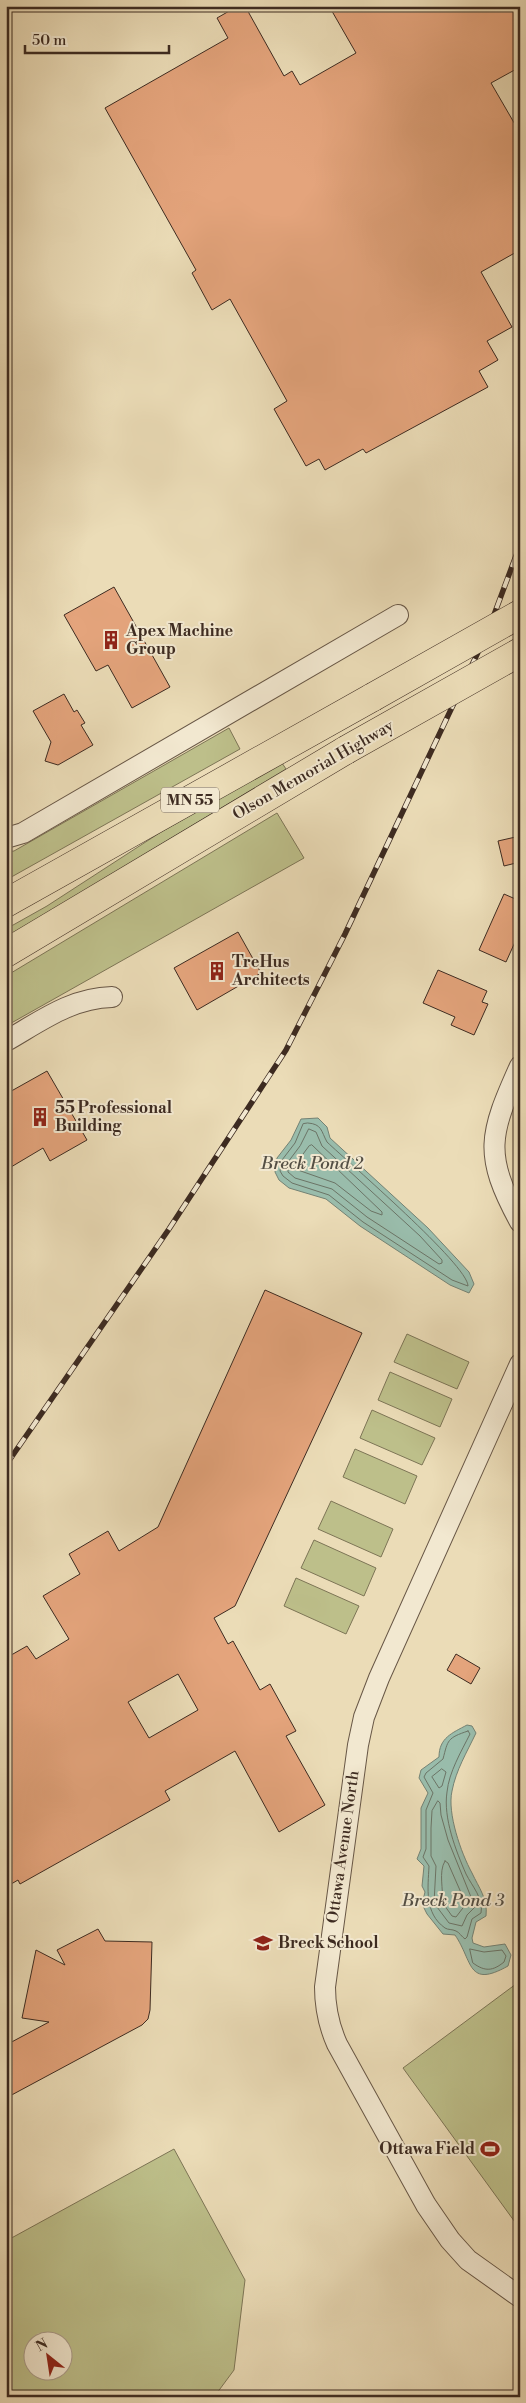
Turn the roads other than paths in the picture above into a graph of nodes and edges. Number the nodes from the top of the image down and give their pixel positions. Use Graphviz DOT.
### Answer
graph roads {
  1 [pos="520,614"];
  2 [pos="398,615"];
  3 [pos="520,652"];
  4 [pos="6,838"];
  5 [pos="6,903"];
  6 [pos="6,953"];
  7 [pos="112,997"];
  8 [pos="6,1041"];
  9 [pos="520,1066"];
  10 [pos="520,1222"];
  11 [pos="520,1364"];
  12 [pos="520,2297"];
  1 -- 5 [label="main road, Olson Memorial Highway / MN 55, bridge"];
  2 -- 4 [label="street"];
  3 -- 6 [label="main road, Olson Memorial Highway / MN 55, bridge"];
  7 -- 8 [label="street"];
  9 -- 10 [label="street"];
  11 -- 12 [label="street, Ottawa Avenue North"];
}
